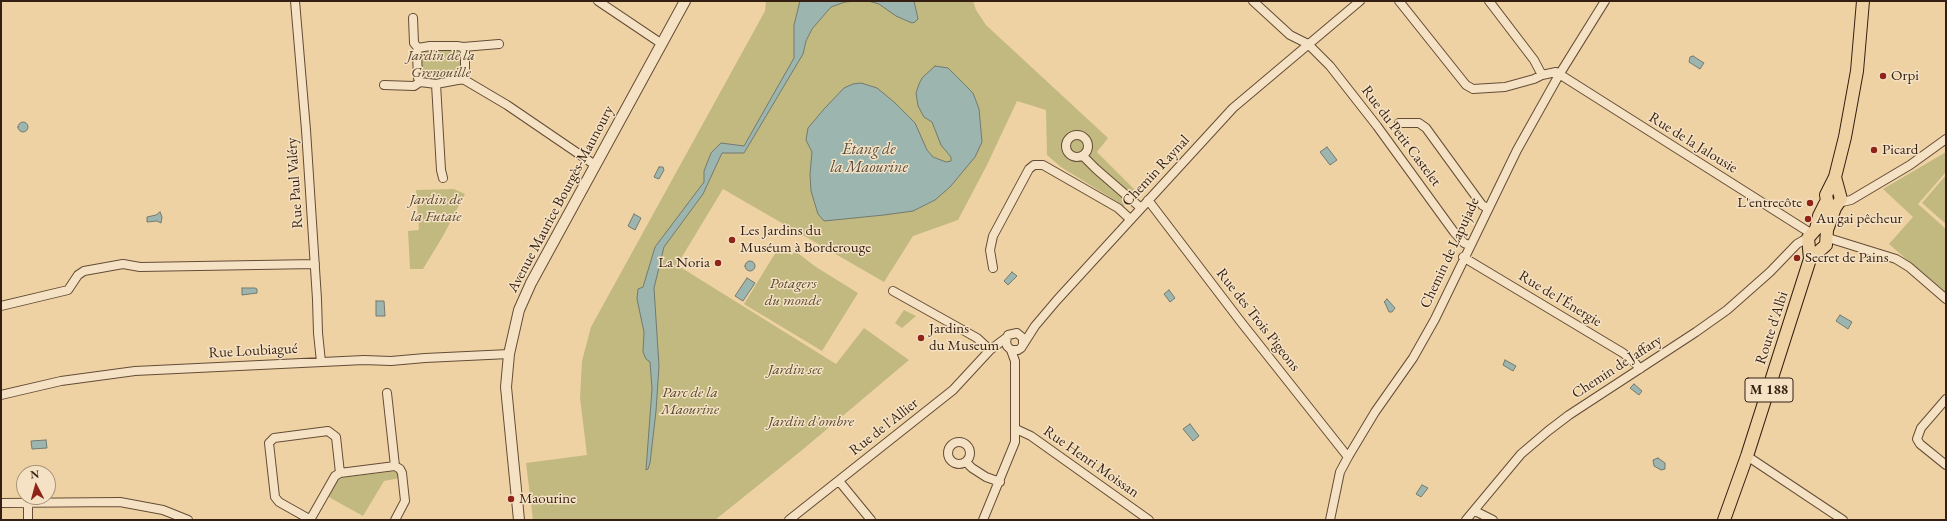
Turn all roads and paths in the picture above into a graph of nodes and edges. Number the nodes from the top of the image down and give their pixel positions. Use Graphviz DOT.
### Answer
graph roads {
  1 [pos="295,1"];
  2 [pos="598,1"];
  3 [pos="685,1"];
  4 [pos="1253,1"];
  5 [pos="1360,1"];
  6 [pos="1399,1"];
  7 [pos="1489,1"];
  8 [pos="1605,1"];
  9 [pos="1863,1"];
  10 [pos="413,18"];
  11 [pos="499,44"];
  12 [pos="662,44"];
  13 [pos="1308,44"];
  14 [pos="463,47"];
  15 [pos="418,48"];
  16 [pos="1542,75"];
  17 [pos="1559,75"];
  18 [pos="464,79"];
  19 [pos="420,82"];
  20 [pos="436,84"];
  21 [pos="384,85"];
  22 [pos="1399,123"];
  23 [pos="1946,139"];
  24 [pos="1083,156"];
  25 [pos="595,166"];
  26 [pos="443,178"];
  27 [pos="1835,197"];
  28 [pos="1148,200"];
  29 [pos="1141,208"];
  30 [pos="1487,208"];
  31 [pos="1130,220"];
  32 [pos="1816,243"];
  33 [pos="1469,245"];
  34 [pos="1463,257"];
  35 [pos="315,264"];
  36 [pos="993,268"];
  37 [pos="893,291"];
  38 [pos="1946,299"];
  39 [pos="1,306"];
  40 [pos="1035,326"];
  41 [pos="1019,334"];
  42 [pos="1006,338"];
  43 [pos="1022,345"];
  44 [pos="1010,349"];
  45 [pos="990,350"];
  46 [pos="509,354"];
  47 [pos="321,362"];
  48 [pos="1016,369"];
  49 [pos="1640,369"];
  50 [pos="387,393"];
  51 [pos="1,395"];
  52 [pos="1946,399"];
  53 [pos="1016,429"];
  54 [pos="1747,456"];
  55 [pos="1348,457"];
  56 [pos="966,462"];
  57 [pos="1946,465"];
  58 [pos="397,467"];
  59 [pos="340,473"];
  60 [pos="839,481"];
  61 [pos="1000,482"];
  62 [pos="1,503"];
  63 [pos="16,503"];
  64 [pos="56,503"];
  65 [pos="28,505"];
  66 [pos="1475,511"];
  67 [pos="28,520"];
  68 [pos="188,520"];
  69 [pos="310,520"];
  70 [pos="394,520"];
  71 [pos="519,520"];
  72 [pos="789,520"];
  73 [pos="871,520"];
  74 [pos="983,520"];
  75 [pos="1149,520"];
  76 [pos="1330,520"];
  77 [pos="1466,520"];
  78 [pos="1493,520"];
  79 [pos="1724,520"];
  80 [pos="1843,520"];
  1 -- 35 [label="street, Rue Paul Valéry"];
  2 -- 12 [label="street"];
  3 -- 12 [label="street, Avenue Maurice Bourgès-Maunoury"];
  4 -- 13 [label="street, Rue du Petit Castelet"];
  5 -- 13 [label="street, Chemin Raynal"];
  6 -- 16 [label="street"];
  7 -- 16 [label="street"];
  8 -- 17 [label="street, Chemin de Lapujade"];
  9 -- 27 [label="main road, Route d'Albi / M 188"];
  10 -- 15 [label="street"];
  11 -- 14 [label="street"];
  12 -- 25 [label="street, Avenue Maurice Bourgès-Maunoury"];
  13 -- 28 [label="street, Chemin Raynal"];
  13 -- 33 [label="street, Rue du Petit Castelet"];
  14 -- 15 [label="street"];
  14 -- 18 [label="street"];
  15 -- 19 [label="street"];
  16 -- 17 [label="street"];
  17 -- 30 [label="street, Chemin de Lapujade"];
  17 -- 32 [label="street, Rue de la Jalousie"];
  18 -- 20 [label="street"];
  18 -- 25 [label="street"];
  19 -- 20 [label="street"];
  19 -- 21 [label="street"];
  20 -- 26 [label="street"];
  22 -- 30 [label="street"];
  23 -- 27 [label="street"];
  24 -- 29 [label="street"];
  25 -- 46 [label="street, Avenue Maurice Bourgès-Maunoury"];
  27 -- 32 [label="main road, Route d'Albi / M 188"];
  28 -- 29 [label="street, Chemin Raynal"];
  28 -- 55 [label="street, Rue des Trois Pigeons"];
  29 -- 31 [label="street, Chemin Raynal"];
  30 -- 33 [label="street, Chemin de Lapujade"];
  31 -- 36 [label="street"];
  31 -- 40 [label="street, Chemin Raynal"];
  32 -- 38 [label="street"];
  32 -- 49 [label="street, Chemin de Jaffary"];
  32 -- 54 [label="main road, Route d'Albi / M 188"];
  33 -- 34 [label="street, Chemin de Lapujade"];
  34 -- 49 [label="street, Rue de l'Énergie"];
  34 -- 55 [label="street, Chemin de Lapujade"];
  35 -- 39 [label="street"];
  35 -- 47 [label="street, Rue Paul Valéry"];
  37 -- 45 [label="street"];
  40 -- 41 [label="street, Chemin Raynal"];
  40 -- 43 [label="street, Chemin Raynal"];
  41 -- 42 [label="street"];
  41 -- 43 [label="street"];
  42 -- 44 [label="street"];
  42 -- 45 [label="street, Rue de l'Allier"];
  43 -- 44 [label="street"];
  43 -- 48 [label="street, Chemin Raynal"];
  44 -- 45 [label="street"];
  44 -- 48 [label="street, Chemin Raynal"];
  45 -- 60 [label="street, Rue de l'Allier"];
  46 -- 47 [label="street, Rue Loubiagué"];
  46 -- 71 [label="street, Avenue Maurice Bourgès-Maunoury"];
  47 -- 51 [label="street, Rue Loubiagué"];
  48 -- 53 [label="street, Chemin Raynal"];
  49 -- 66 [label="street, Chemin de Jaffary"];
  50 -- 58 [label="street"];
  52 -- 57 [label="street"];
  53 -- 61 [label="street, Chemin Raynal"];
  53 -- 75 [label="street, Rue Henri Moissan"];
  54 -- 79 [label="main road, Route d'Albi / M 188"];
  54 -- 80 [label="street"];
  55 -- 76 [label="street, Chemin de Lapujade"];
  56 -- 61 [label="street"];
  58 -- 59 [label="street"];
  58 -- 70 [label="street"];
  59 -- 69 [label="street"];
  59 -- 69 [label="street"];
  60 -- 72 [label="street, Rue de l'Allier"];
  60 -- 73 [label="street"];
  61 -- 74 [label="street, Chemin Raynal"];
  62 -- 63 [label="street"];
  64 -- 68 [label="street"];
  65 -- 67 [label="street"];
  66 -- 77 [label="street, Chemin de Jaffary"];
  66 -- 78 [label="street"];
}
